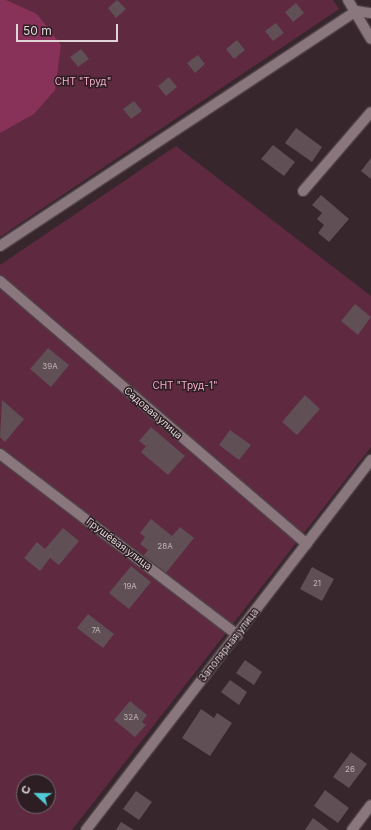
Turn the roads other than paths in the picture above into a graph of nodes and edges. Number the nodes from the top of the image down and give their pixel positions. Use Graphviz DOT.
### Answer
graph roads {
  1 [pos="348,0"];
  2 [pos="356,11"];
  3 [pos="371,13"];
  4 [pos="371,39"];
  5 [pos="371,112"];
  6 [pos="303,191"];
  7 [pos="0,246"];
  8 [pos="0,281"];
  9 [pos="0,454"];
  10 [pos="371,460"];
  11 [pos="307,544"];
  12 [pos="238,635"];
  13 [pos="371,805"];
  14 [pos="86,830"];
  15 [pos="352,830"];
  1 -- 2 [label="street"];
  2 -- 3 [label="street"];
  2 -- 4 [label="street"];
  2 -- 7 [label="street"];
  5 -- 6 [label="street"];
  8 -- 11 [label="street, Садовая улица"];
  9 -- 12 [label="street, Грушёвая улица"];
  10 -- 11 [label="street, Заполярная улица"];
  11 -- 12 [label="street, Заполярная улица"];
  12 -- 14 [label="street, Заполярная улица"];
  13 -- 15 [label="street"];
}
